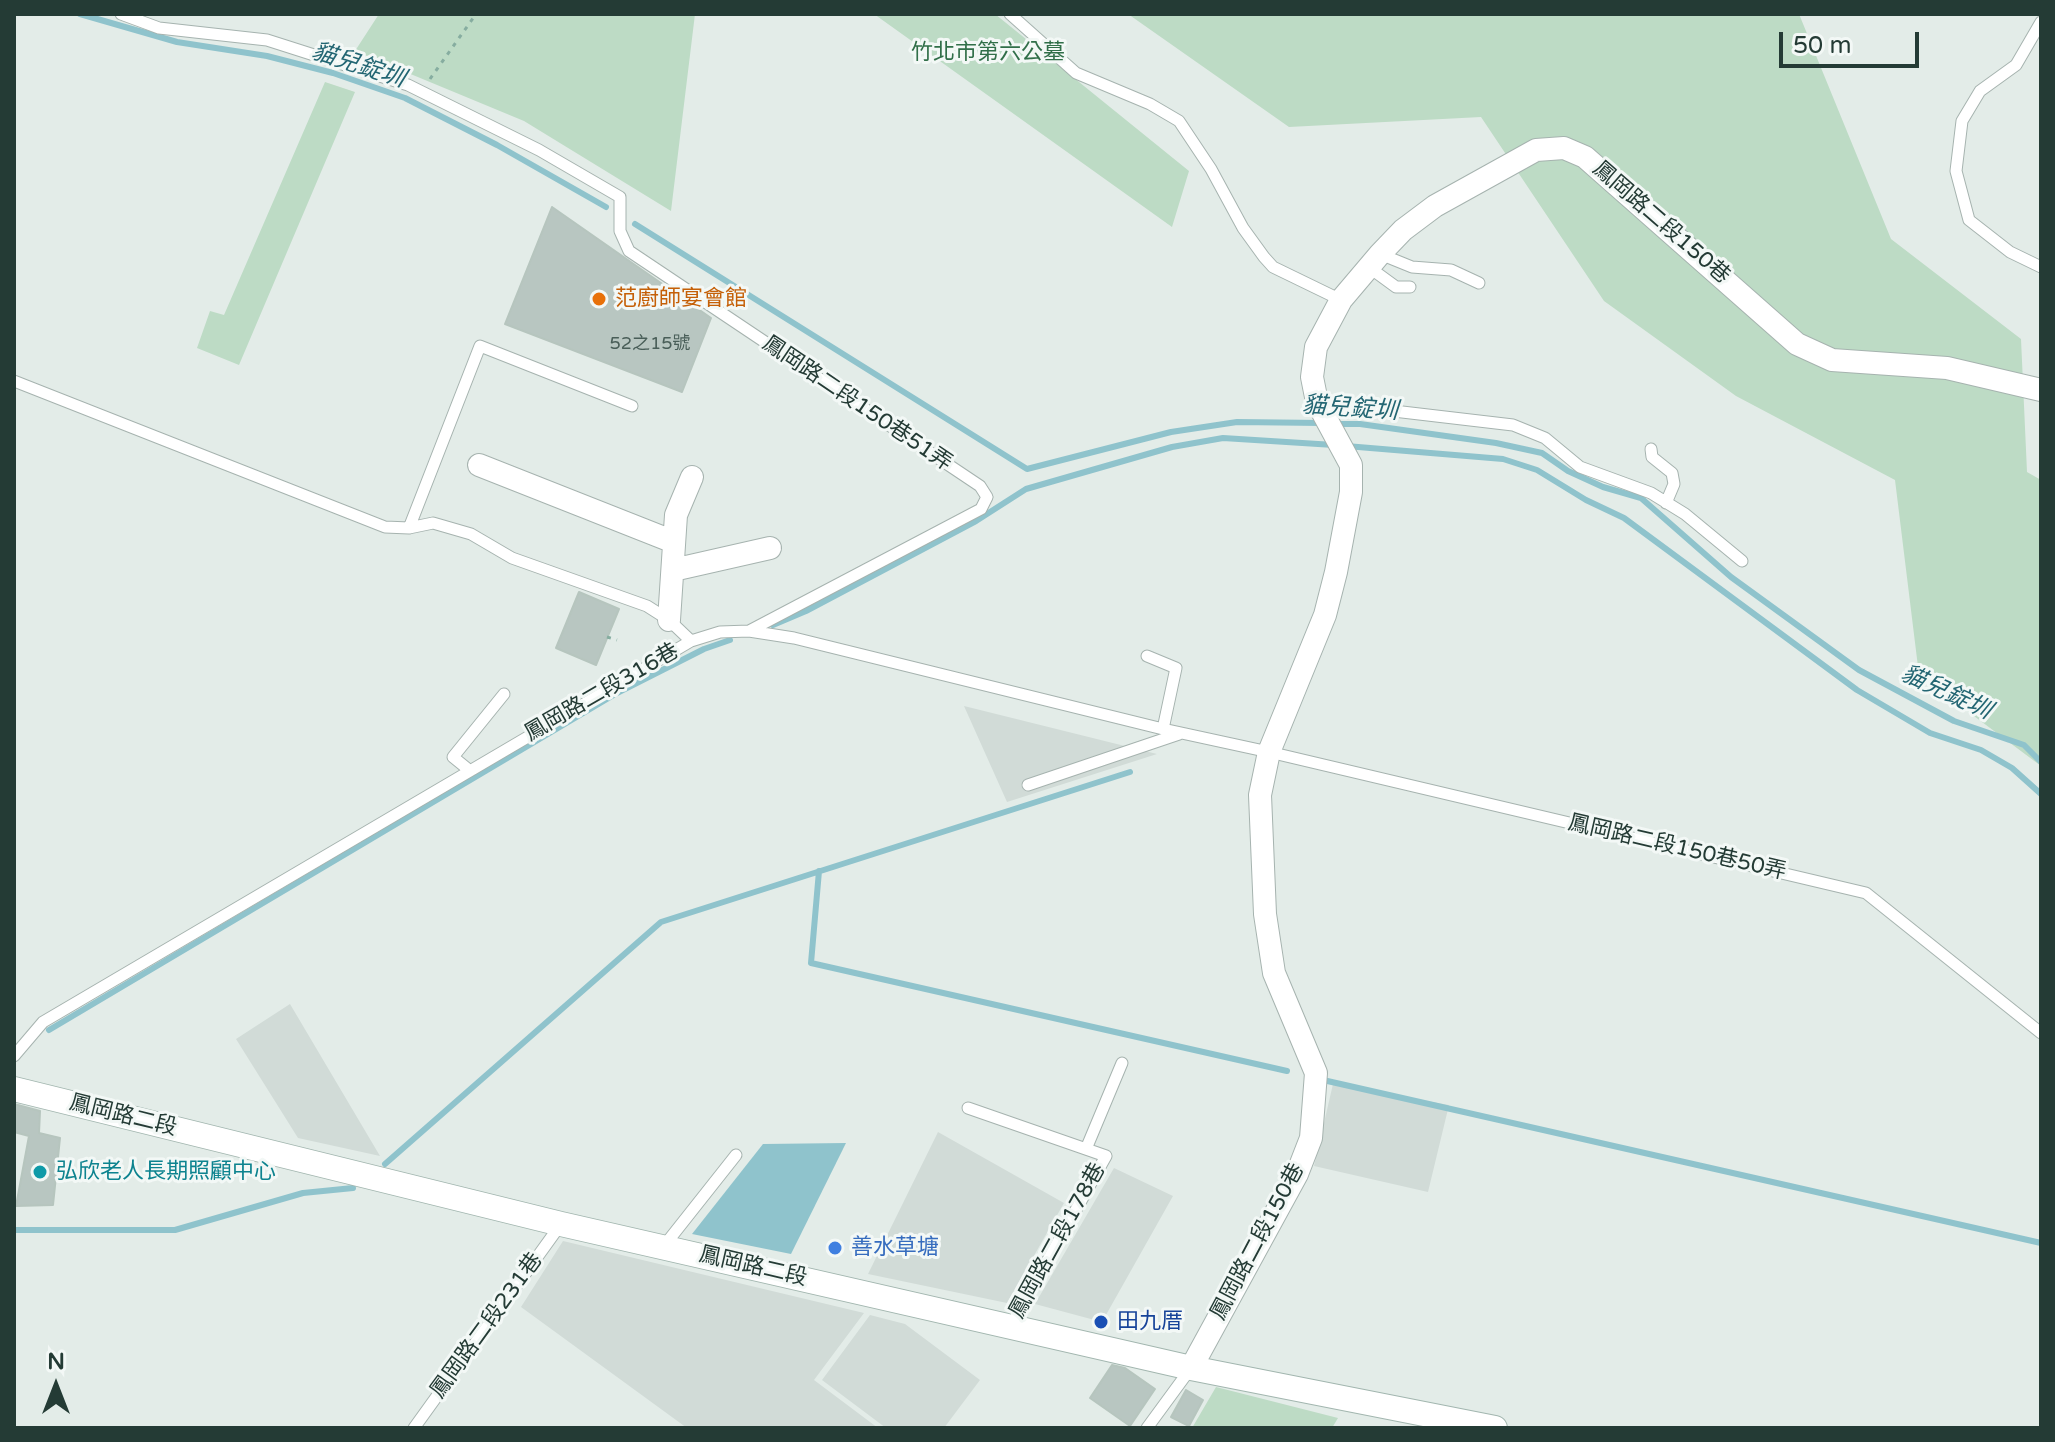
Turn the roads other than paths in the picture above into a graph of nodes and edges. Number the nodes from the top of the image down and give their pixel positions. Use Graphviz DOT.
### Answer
graph roads {
  1 [pos="121,14"];
  2 [pos="1010,14"];
  3 [pos="2041,22"];
  4 [pos="1375,261"];
  5 [pos="2041,267"];
  6 [pos="1479,283"];
  7 [pos="1410,287"];
  8 [pos="1341,300"];
  9 [pos="14,381"];
  10 [pos="2041,390"];
  11 [pos="632,406"];
  12 [pos="1322,410"];
  13 [pos="1651,449"];
  14 [pos="479,465"];
  15 [pos="692,477"];
  16 [pos="1666,503"];
  17 [pos="409,528"];
  18 [pos="674,542"];
  19 [pos="770,548"];
  20 [pos="1742,561"];
  21 [pos="673,570"];
  22 [pos="669,620"];
  23 [pos="749,631"];
  24 [pos="691,641"];
  25 [pos="1147,656"];
  26 [pos="504,694"];
  27 [pos="1163,729"];
  28 [pos="1182,733"];
  29 [pos="1269,752"];
  30 [pos="469,770"];
  31 [pos="1028,785"];
  32 [pos="2041,1033"];
  33 [pos="14,1056"];
  34 [pos="1122,1063"];
  35 [pos="14,1089"];
  36 [pos="968,1108"];
  37 [pos="1086,1149"];
  38 [pos="736,1155"];
  39 [pos="561,1224"];
  40 [pos="664,1247"];
  41 [pos="1011,1326"];
  42 [pos="1191,1368"];
  43 [pos="414,1428"];
  44 [pos="1147,1428"];
  45 [pos="1495,1428"];
  1 -- 23 [label="lane, 鳳岡路二段150巷51弄"];
  2 -- 8 [label="lane"];
  3 -- 5 [label="lane"];
  4 -- 6 [label="lane"];
  4 -- 7 [label="lane"];
  4 -- 8 [label="street, 鳳岡路二段150巷"];
  4 -- 10 [label="street, 鳳岡路二段150巷"];
  8 -- 12 [label="street, 鳳岡路二段150巷"];
  9 -- 17 [label="lane, 鳳岡路二段316巷"];
  11 -- 17 [label="lane"];
  12 -- 16 [label="lane"];
  12 -- 29 [label="street, 鳳岡路二段150巷"];
  13 -- 16 [label="lane"];
  14 -- 18 [label="street"];
  15 -- 18 [label="street"];
  16 -- 20 [label="lane"];
  17 -- 22 [label="lane, 鳳岡路二段316巷"];
  18 -- 21 [label="street"];
  19 -- 21 [label="street"];
  21 -- 22 [label="street"];
  22 -- 24 [label="lane, 鳳岡路二段316巷"];
  23 -- 24 [label="lane, 鳳岡路二段150巷51弄"];
  23 -- 27 [label="lane, 鳳岡路二段150巷51弄"];
  24 -- 30 [label="lane, 鳳岡路二段316巷"];
  25 -- 27 [label="lane"];
  26 -- 30 [label="lane"];
  27 -- 28 [label="lane, 鳳岡路二段150巷51弄"];
  28 -- 29 [label="lane, 鳳岡路二段150巷51弄"];
  28 -- 31 [label="lane"];
  29 -- 32 [label="lane, 鳳岡路二段150巷50弄"];
  29 -- 42 [label="street, 鳳岡路二段150巷"];
  30 -- 33 [label="lane, 鳳岡路二段316巷"];
  34 -- 37 [label="lane"];
  35 -- 39 [label="street, 鳳岡路二段"];
  36 -- 37 [label="lane, 鳳岡路二段178巷"];
  37 -- 41 [label="lane, 鳳岡路二段178巷"];
  38 -- 40 [label="lane"];
  39 -- 40 [label="street, 鳳岡路二段"];
  39 -- 43 [label="lane, 鳳岡路二段231巷"];
  40 -- 41 [label="street, 鳳岡路二段"];
  41 -- 42 [label="street, 鳳岡路二段"];
  42 -- 44 [label="lane"];
  42 -- 45 [label="street, 鳳岡路二段"];
}
